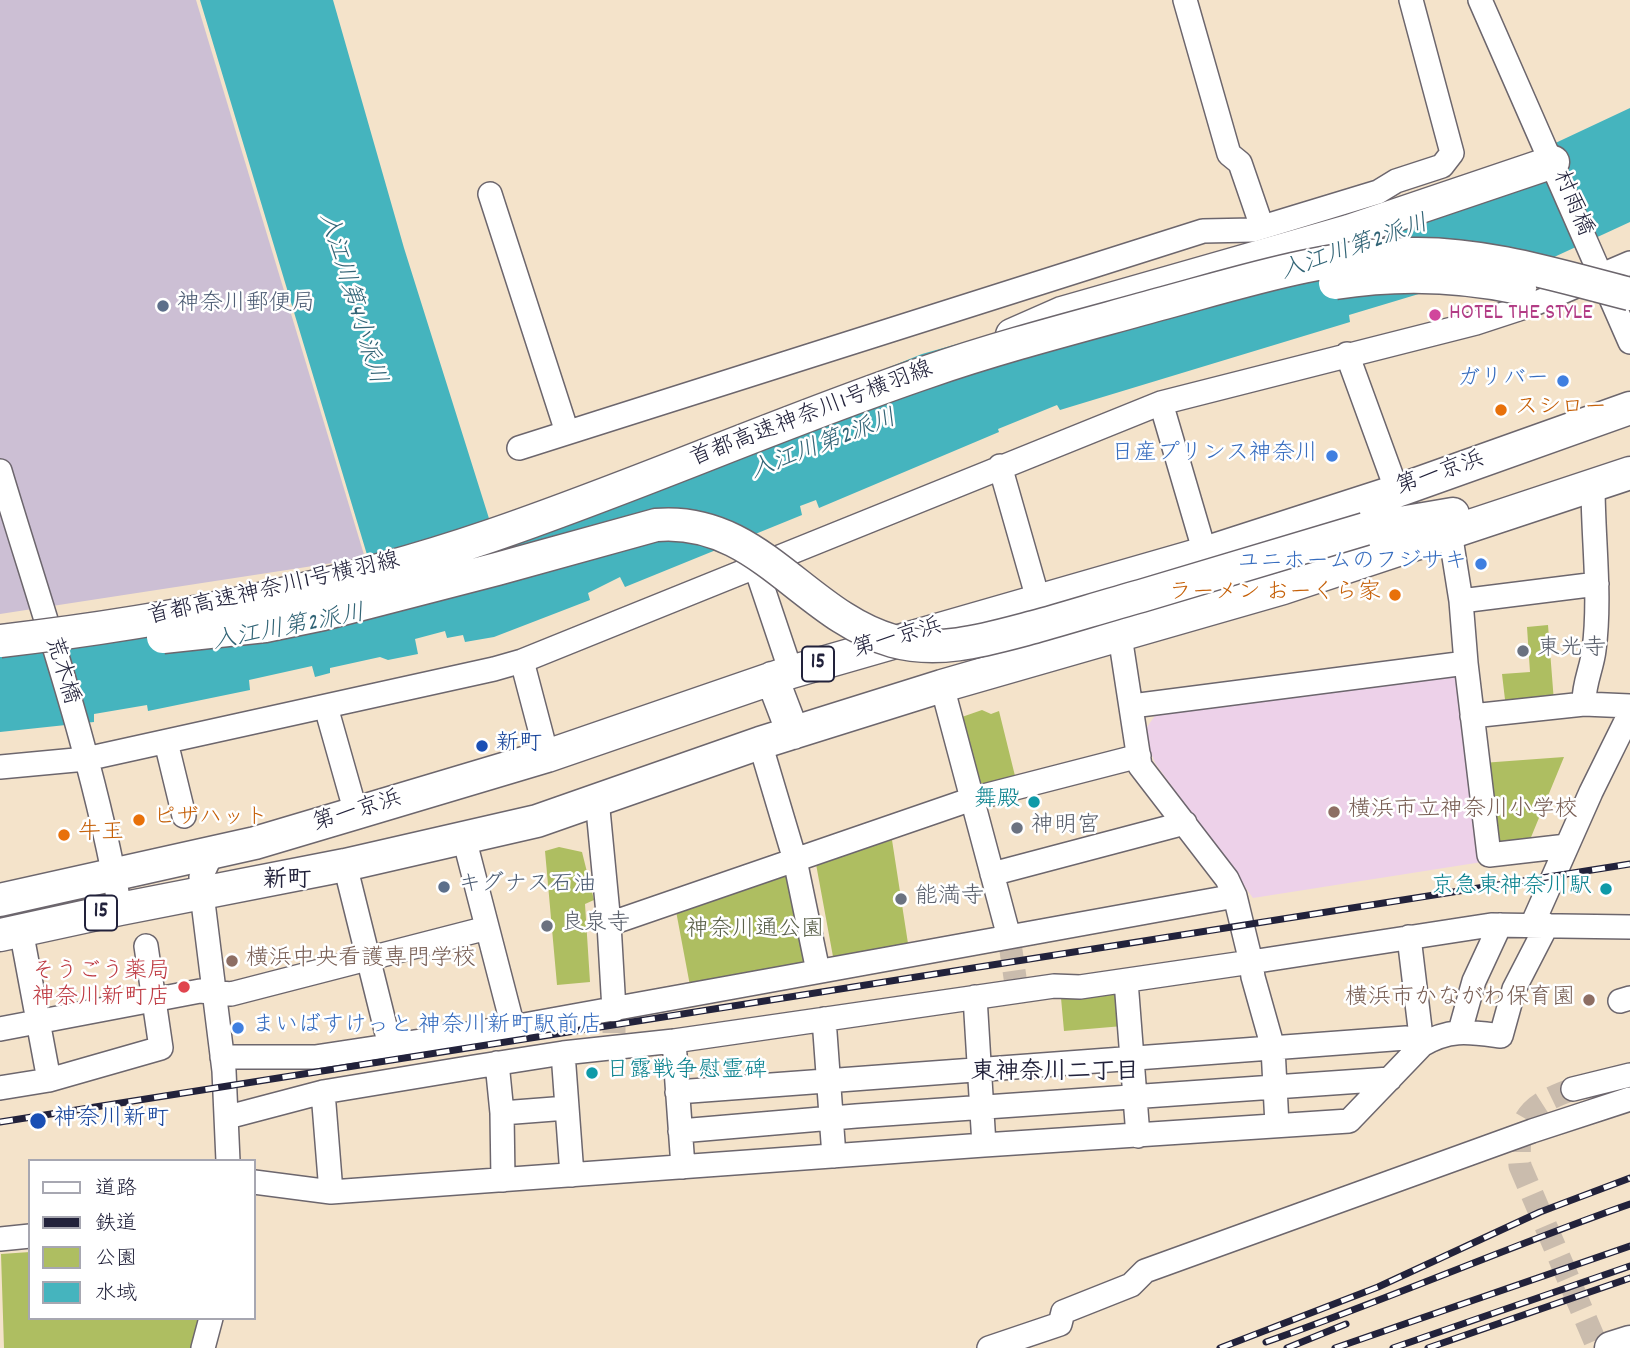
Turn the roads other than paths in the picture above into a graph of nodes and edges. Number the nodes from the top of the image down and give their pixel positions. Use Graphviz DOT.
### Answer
graph roads {
  1 [pos="1185,0"];
  2 [pos="1411,0"];
  3 [pos="1480,0"];
  4 [pos="1552,162"];
  5 [pos="490,194"];
  6 [pos="1262,227"];
  7 [pos="1630,263"];
  8 [pos="1602,276"];
  9 [pos="1630,294"];
  10 [pos="1630,316"];
  11 [pos="1630,342"];
  12 [pos="1348,354"];
  13 [pos="928,371"];
  14 [pos="1161,402"];
  15 [pos="1630,408"];
  16 [pos="567,432"];
  17 [pos="519,448"];
  18 [pos="1000,466"];
  19 [pos="0,471"];
  20 [pos="1630,473"];
  21 [pos="1592,486"];
  22 [pos="1397,491"];
  23 [pos="1562,495"];
  24 [pos="1450,532"];
  25 [pos="1205,553"];
  26 [pos="755,565"];
  27 [pos="1597,584"];
  28 [pos="1038,599"];
  29 [pos="1461,601"];
  30 [pos="1120,636"];
  31 [pos="163,638"];
  32 [pos="0,641"];
  33 [pos="0,661"];
  34 [pos="522,661"];
  35 [pos="1466,663"];
  36 [pos="782,675"];
  37 [pos="942,686"];
  38 [pos="1584,704"];
  39 [pos="1132,706"];
  40 [pos="1630,706"];
  41 [pos="326,707"];
  42 [pos="1630,713"];
  43 [pos="1472,716"];
  44 [pos="793,733"];
  45 [pos="166,742"];
  46 [pos="760,743"];
  47 [pos="547,756"];
  48 [pos="1139,757"];
  49 [pos="86,759"];
  50 [pos="0,767"];
  51 [pos="597,799"];
  52 [pos="972,799"];
  53 [pos="356,814"];
  54 [pos="184,816"];
  55 [pos="1185,823"];
  56 [pos="464,838"];
  57 [pos="1567,846"];
  58 [pos="212,853"];
  59 [pos="795,860"];
  60 [pos="345,865"];
  61 [pos="992,874"];
  62 [pos="115,875"];
  63 [pos="202,894"];
  64 [pos="1235,896"];
  65 [pos="0,900"];
  66 [pos="120,909"];
  67 [pos="609,924"];
  68 [pos="1500,925"];
  69 [pos="1540,925"];
  70 [pos="1630,927"];
  71 [pos="488,928"];
  72 [pos="10,933"];
  73 [pos="1009,937"];
  74 [pos="1409,937"];
  75 [pos="146,946"];
  76 [pos="369,959"];
  77 [pos="1251,962"];
  78 [pos="818,971"];
  79 [pos="1126,981"];
  80 [pos="215,993"];
  81 [pos="975,997"];
  82 [pos="155,1000"];
  83 [pos="614,1010"];
  84 [pos="824,1019"];
  85 [pos="37,1022"];
  86 [pos="513,1027"];
  87 [pos="0,1030"];
  88 [pos="1460,1031"];
  89 [pos="674,1041"];
  90 [pos="1422,1045"];
  91 [pos="390,1046"];
  92 [pos="1273,1048"];
  93 [pos="563,1053"];
  94 [pos="222,1057"];
  95 [pos="1132,1059"];
  96 [pos="497,1063"];
  97 [pos="980,1070"];
  98 [pos="1630,1075"];
  99 [pos="1390,1079"];
  100 [pos="49,1080"];
  101 [pos="829,1081"];
  102 [pos="1275,1087"];
  103 [pos="0,1088"];
  104 [pos="1573,1090"];
  105 [pos="323,1092"];
  106 [pos="677,1092"];
  107 [pos="1135,1096"];
  108 [pos="1630,1099"];
  109 [pos="982,1107"];
  110 [pos="567,1108"];
  111 [pos="502,1113"];
  112 [pos="228,1117"];
  113 [pos="831,1118"];
  114 [pos="1277,1125"];
  115 [pos="680,1130"];
  116 [pos="1138,1136"];
  117 [pos="984,1145"];
  118 [pos="834,1156"];
  119 [pos="228,1159"];
  120 [pos="683,1167"];
  121 [pos="572,1175"];
  122 [pos="503,1180"];
  123 [pos="256,1182"];
  124 [pos="331,1192"];
  125 [pos="28,1236"];
  126 [pos="0,1239"];
  127 [pos="210,1320"];
  128 [pos="1630,1342"];
  129 [pos="203,1348"];
  130 [pos="989,1348"];
  131 [pos="1611,1348"];
  1 -- 6 [label="street"];
  2 -- 6 [label="street"];
  3 -- 4 [label="street, 村雨橋"];
  4 -- 8 [label="street, 村雨橋"];
  4 -- 13 [label="highway, bridge"];
  5 -- 16 [label="street"];
  6 -- 16 [label="street"];
  7 -- 8 [label="street"];
  8 -- 11 [label="street, 村雨橋"];
  8 -- 12 [label="street"];
  9 -- 13 [label="highway, 首都高速神奈川1号横羽線, bridge"];
  10 -- 31 [label="highway, 首都高速神奈川1号横羽線, bridge"];
  12 -- 14 [label="street"];
  12 -- 22 [label="street"];
  13 -- 32 [label="highway, 首都高速神奈川1号横羽線, bridge"];
  14 -- 18 [label="street"];
  14 -- 25 [label="street"];
  15 -- 22 [label="highway, 第一京浜 / 15"];
  16 -- 17 [label="street"];
  18 -- 26 [label="street"];
  18 -- 28 [label="street"];
  19 -- 49 [label="street, 荒木橋"];
  20 -- 21 [label="highway, 第一京浜 / 15"];
  21 -- 23 [label="highway, 第一京浜 / 15"];
  21 -- 27 [label="street"];
  22 -- 25 [label="highway, 第一京浜 / 15"];
  23 -- 24 [label="highway, 第一京浜 / 15"];
  23 -- 31 [label="highway, bridge"];
  24 -- 29 [label="street"];
  24 -- 30 [label="highway, 第一京浜 / 15"];
  25 -- 28 [label="highway, 第一京浜 / 15"];
  26 -- 34 [label="street"];
  26 -- 36 [label="street"];
  27 -- 29 [label="street"];
  27 -- 38 [label="street"];
  28 -- 36 [label="highway, 第一京浜 / 15"];
  29 -- 35 [label="street"];
  30 -- 37 [label="highway, 第一京浜 / 15"];
  30 -- 39 [label="street"];
  31 -- 33 [label="highway, 首都高速神奈川1号横羽線"];
  34 -- 41 [label="street"];
  34 -- 47 [label="street"];
  35 -- 39 [label="street"];
  35 -- 43 [label="street"];
  36 -- 44 [label="highway, 15"];
  36 -- 47 [label="highway, 第一京浜 / 15"];
  37 -- 44 [label="highway, 第一京浜 / 15"];
  37 -- 52 [label="street"];
  38 -- 40 [label="street"];
  38 -- 43 [label="street"];
  39 -- 48 [label="street"];
  41 -- 45 [label="street"];
  41 -- 53 [label="street"];
  42 -- 57 [label="street"];
  43 -- 57 [label="street"];
  44 -- 46 [label="highway, 第一京浜 / 15"];
  45 -- 49 [label="street"];
  45 -- 54 [label="street"];
  46 -- 51 [label="highway, 第一京浜 / 15"];
  46 -- 59 [label="street"];
  47 -- 53 [label="highway, 第一京浜 / 15"];
  48 -- 52 [label="street"];
  48 -- 55 [label="street"];
  49 -- 50 [label="street"];
  49 -- 62 [label="street, 荒木橋"];
  51 -- 56 [label="highway, 第一京浜 / 15"];
  51 -- 67 [label="street"];
  52 -- 59 [label="street"];
  52 -- 61 [label="street"];
  53 -- 58 [label="highway, 第一京浜 / 15"];
  55 -- 61 [label="street"];
  55 -- 64 [label="street"];
  56 -- 60 [label="highway, 第一京浜 / 15"];
  56 -- 71 [label="street"];
  57 -- 69 [label="street"];
  58 -- 62 [label="highway, 第一京浜 / 15"];
  58 -- 63 [label="street"];
  59 -- 67 [label="street"];
  59 -- 78 [label="street"];
  60 -- 63 [label="highway, 第一京浜 / 15"];
  60 -- 76 [label="street"];
  61 -- 73 [label="street"];
  62 -- 65 [label="highway, 第一京浜 / 15"];
  62 -- 66 [label="street, 荒木橋"];
  63 -- 66 [label="highway, 第一京浜 / 15"];
  63 -- 80 [label="street"];
  64 -- 73 [label="street"];
  64 -- 77 [label="street"];
  66 -- 72 [label="highway, 第一京浜 / 15"];
  67 -- 83 [label="street"];
  68 -- 69 [label="street"];
  68 -- 74 [label="street"];
  68 -- 88 [label="street"];
  69 -- 70 [label="street"];
  69 -- 88 [label="street"];
  71 -- 76 [label="street"];
  71 -- 86 [label="street"];
  72 -- 85 [label="street"];
  73 -- 78 [label="street"];
  74 -- 77 [label="street"];
  74 -- 90 [label="street"];
  75 -- 82 [label="street"];
  76 -- 80 [label="street"];
  76 -- 91 [label="street"];
  77 -- 79 [label="street"];
  77 -- 92 [label="street"];
  78 -- 83 [label="street"];
  79 -- 81 [label="street"];
  79 -- 95 [label="street"];
  80 -- 82 [label="street"];
  80 -- 94 [label="street"];
  81 -- 84 [label="street"];
  81 -- 97 [label="street"];
  82 -- 85 [label="street"];
  82 -- 100 [label="street"];
  83 -- 86 [label="street"];
  84 -- 89 [label="street"];
  84 -- 101 [label="street"];
  85 -- 87 [label="street"];
  85 -- 100 [label="street"];
  86 -- 91 [label="street"];
  88 -- 90 [label="street"];
  89 -- 93 [label="street"];
  89 -- 106 [label="street"];
  90 -- 92 [label="street"];
  90 -- 99 [label="street"];
  91 -- 94 [label="street"];
  92 -- 95 [label="street"];
  92 -- 102 [label="street"];
  93 -- 96 [label="street"];
  93 -- 110 [label="street"];
  94 -- 112 [label="street"];
  95 -- 97 [label="street"];
  95 -- 107 [label="street"];
  96 -- 105 [label="street"];
  96 -- 111 [label="street"];
  97 -- 101 [label="street"];
  97 -- 109 [label="street"];
  98 -- 104 [label="street"];
  99 -- 102 [label="street"];
  99 -- 114 [label="street"];
  100 -- 103 [label="street"];
  101 -- 106 [label="street"];
  101 -- 113 [label="street"];
  102 -- 107 [label="street"];
  102 -- 114 [label="street"];
  105 -- 112 [label="street"];
  105 -- 124 [label="street"];
  106 -- 115 [label="street"];
  107 -- 109 [label="street"];
  107 -- 116 [label="street"];
  108 -- 130 [label="street"];
  109 -- 113 [label="street"];
  109 -- 117 [label="street"];
  110 -- 111 [label="street"];
  110 -- 121 [label="street"];
  111 -- 122 [label="street"];
  112 -- 119 [label="street"];
  113 -- 115 [label="street"];
  113 -- 118 [label="street"];
  114 -- 116 [label="street"];
  115 -- 120 [label="street"];
  116 -- 117 [label="street"];
  117 -- 118 [label="street"];
  118 -- 120 [label="street"];
  120 -- 121 [label="street"];
  121 -- 122 [label="street"];
  122 -- 124 [label="street"];
  123 -- 124 [label="street"];
  125 -- 126 [label="street"];
  127 -- 129 [label="street"];
  128 -- 131 [label="highway"];
}
